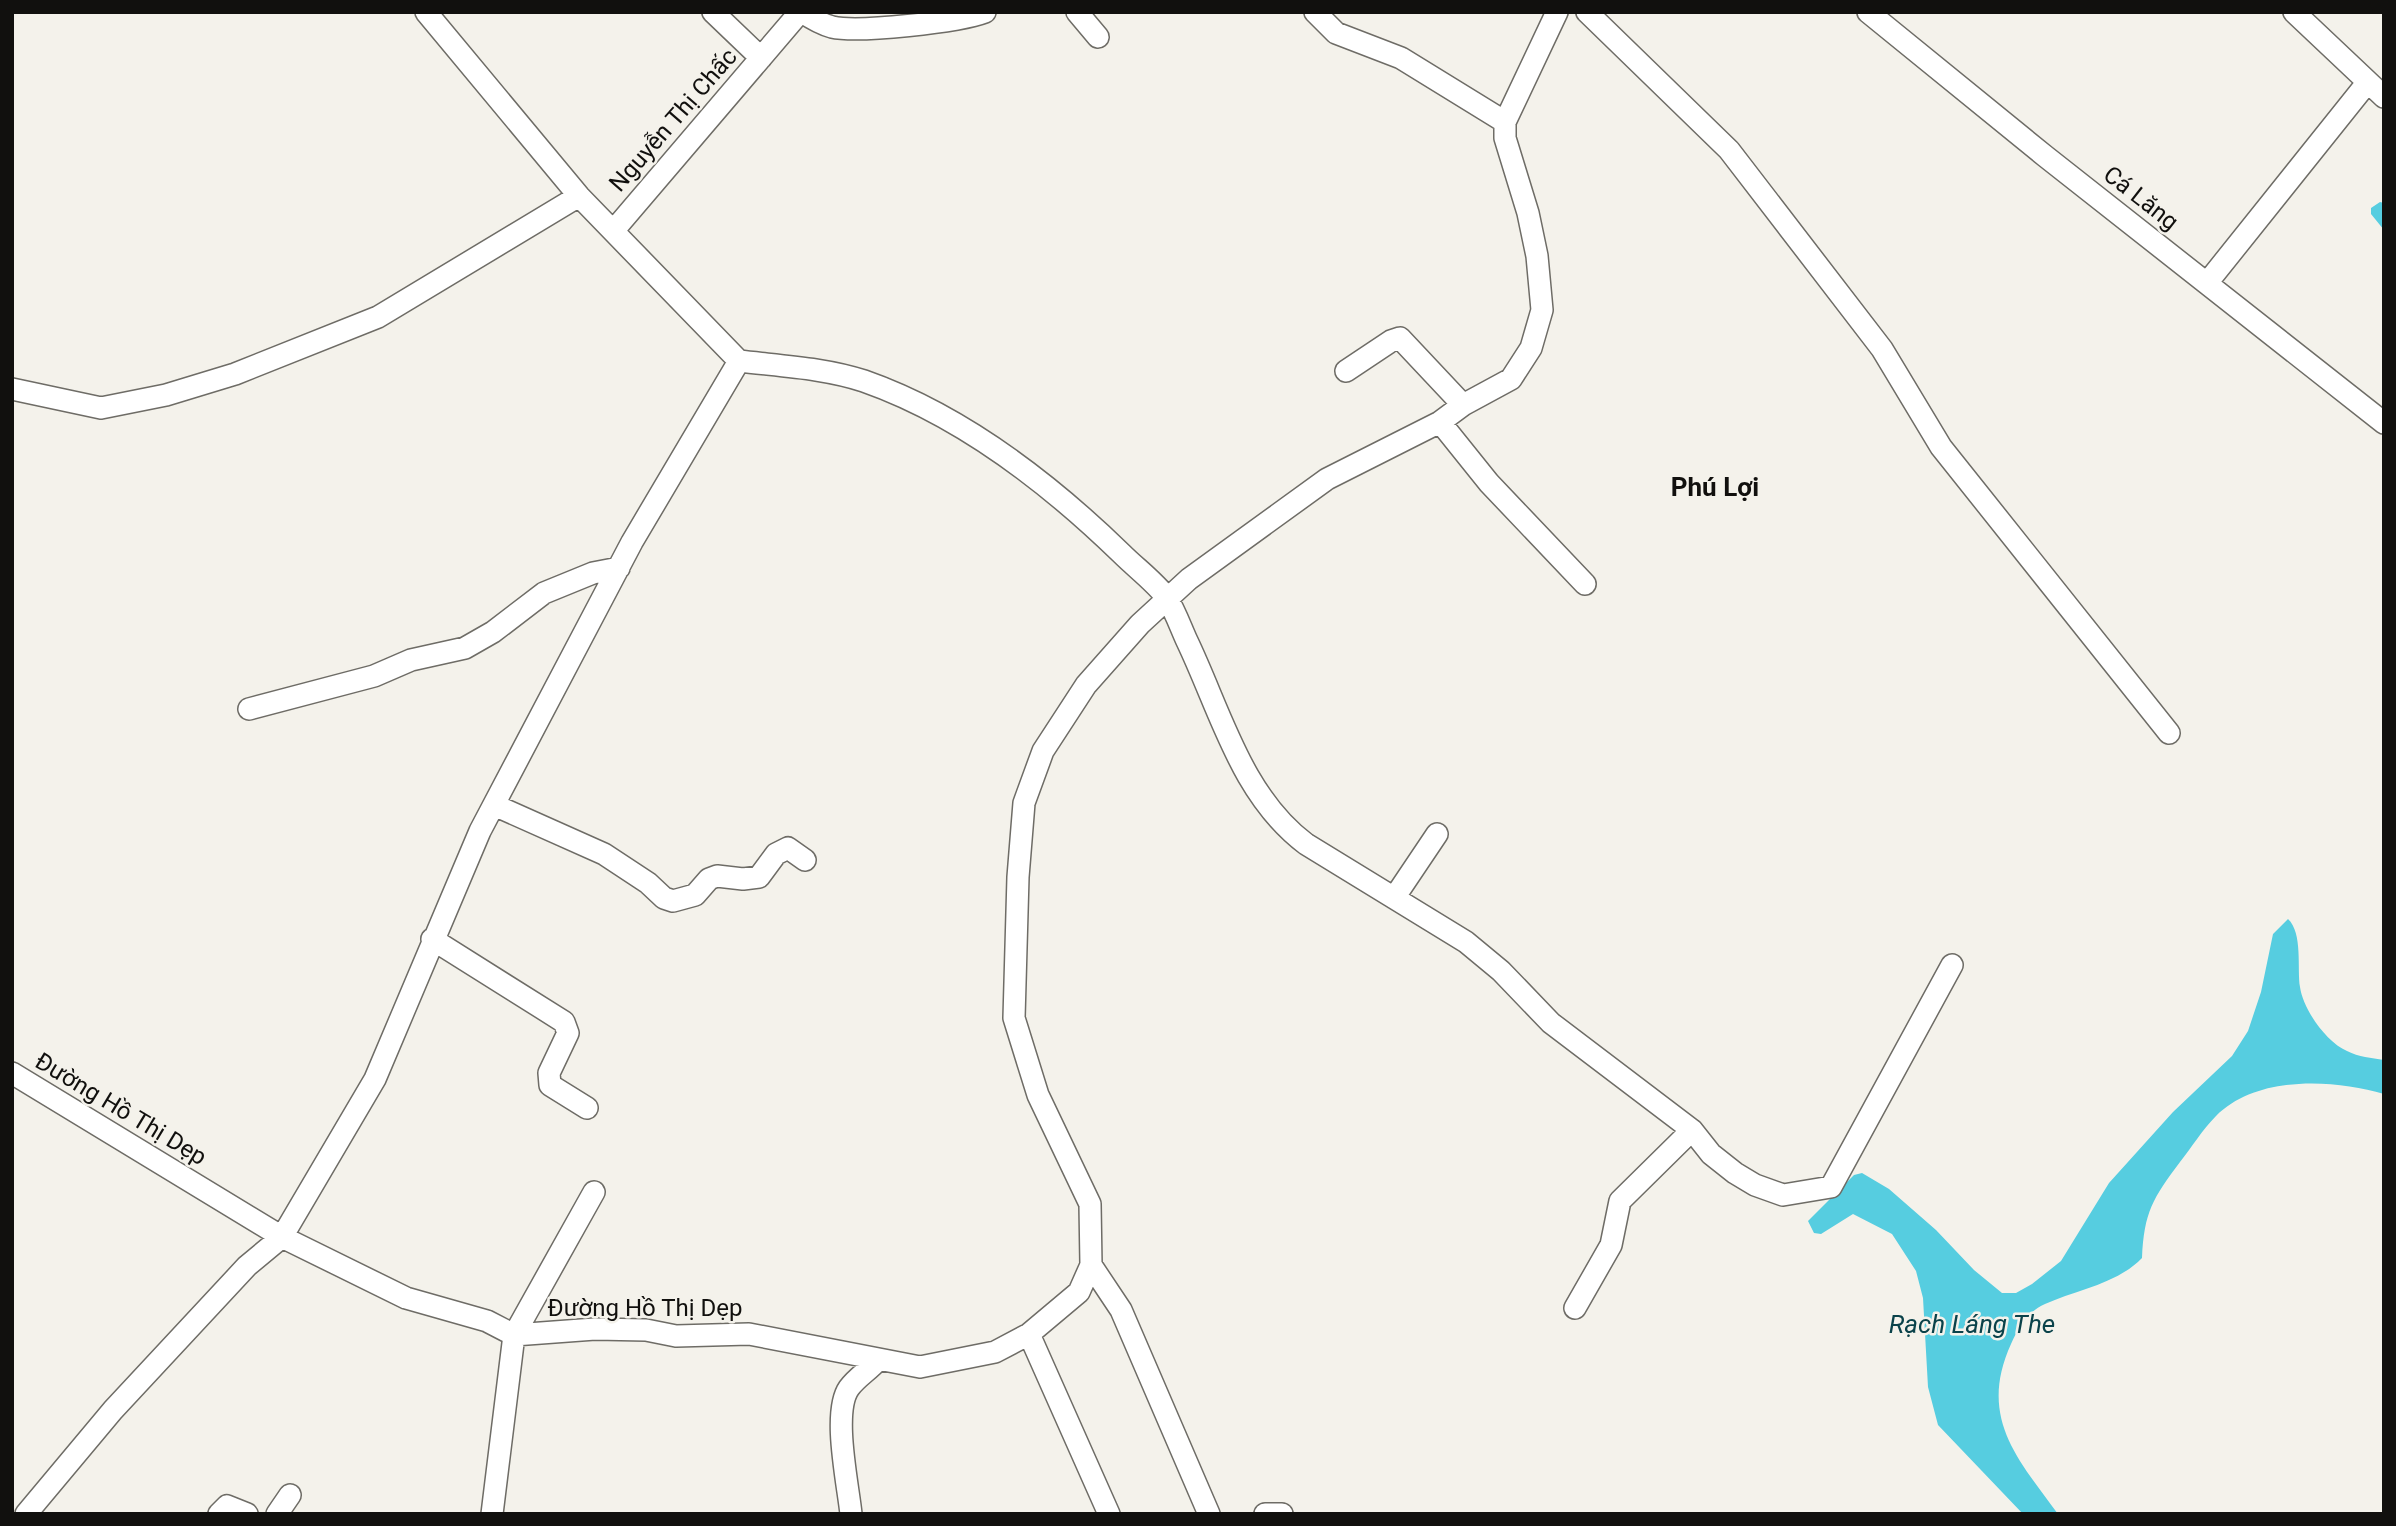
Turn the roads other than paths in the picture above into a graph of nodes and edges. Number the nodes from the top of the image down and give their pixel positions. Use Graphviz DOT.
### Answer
graph roads {
  1 [pos="426,12"];
  2 [pos="713,12"];
  3 [pos="801,12"];
  4 [pos="985,12"];
  5 [pos="1077,12"];
  6 [pos="1315,12"];
  7 [pos="1557,12"];
  8 [pos="1587,12"];
  9 [pos="1868,12"];
  10 [pos="2294,12"];
  11 [pos="1098,37"];
  12 [pos="761,58"];
  13 [pos="2367,83"];
  14 [pos="2384,97"];
  15 [pos="1505,122"];
  16 [pos="579,196"];
  17 [pos="614,230"];
  18 [pos="2207,283"];
  19 [pos="739,361"];
  20 [pos="1346,371"];
  21 [pos="12,389"];
  22 [pos="1463,405"];
  23 [pos="1440,422"];
  24 [pos="2384,423"];
  25 [pos="619,568"];
  26 [pos="1585,584"];
  27 [pos="1167,599"];
  28 [pos="249,709"];
  29 [pos="2169,733"];
  30 [pos="494,805"];
  31 [pos="1437,834"];
  32 [pos="805,860"];
  33 [pos="1394,898"];
  34 [pos="432,939"];
  35 [pos="1952,965"];
  36 [pos="12,1073"];
  37 [pos="587,1108"];
  38 [pos="1692,1130"];
  39 [pos="594,1192"];
  40 [pos="282,1237"];
  41 [pos="1091,1265"];
  42 [pos="1575,1308"];
  43 [pos="1029,1334"];
  44 [pos="514,1335"];
  45 [pos="877,1361"];
  46 [pos="290,1495"];
  47 [pos="26,1514"];
  48 [pos="219,1514"];
  49 [pos="247,1514"];
  50 [pos="277,1514"];
  51 [pos="492,1514"];
  52 [pos="850,1514"];
  53 [pos="1109,1514"];
  54 [pos="1209,1514"];
  55 [pos="1265,1514"];
  56 [pos="1282,1514"];
  1 -- 16 [label="street"];
  2 -- 12 [label="street"];
  3 -- 4 [label="street"];
  3 -- 12 [label="street, Nguyễn Thị Chấc"];
  5 -- 11 [label="street"];
  6 -- 15 [label="street"];
  7 -- 15 [label="street"];
  8 -- 29 [label="street"];
  9 -- 18 [label="street, Cá Lăng"];
  10 -- 13 [label="street"];
  12 -- 17 [label="street, Nguyễn Thị Chấc"];
  13 -- 14 [label="street"];
  13 -- 18 [label="street"];
  15 -- 22 [label="street"];
  16 -- 17 [label="street"];
  16 -- 21 [label="street"];
  17 -- 19 [label="street"];
  18 -- 24 [label="street, Cá Lăng"];
  19 -- 25 [label="street"];
  19 -- 27 [label="street"];
  20 -- 22 [label="street"];
  22 -- 23 [label="street"];
  23 -- 26 [label="street"];
  23 -- 27 [label="street"];
  25 -- 28 [label="street"];
  25 -- 30 [label="street"];
  27 -- 33 [label="street"];
  27 -- 41 [label="street"];
  30 -- 32 [label="street"];
  30 -- 34 [label="street"];
  31 -- 33 [label="street"];
  33 -- 38 [label="street"];
  34 -- 37 [label="street"];
  34 -- 40 [label="street"];
  35 -- 38 [label="street"];
  36 -- 40 [label="street, Đường Hồ Thị Dẹp"];
  38 -- 42 [label="street"];
  39 -- 44 [label="street"];
  40 -- 44 [label="street, Đường Hồ Thị Dẹp"];
  40 -- 47 [label="street"];
  41 -- 43 [label="street, Đường Hồ Thị Dẹp"];
  41 -- 54 [label="street"];
  43 -- 45 [label="street, Đường Hồ Thị Dẹp"];
  43 -- 53 [label="street"];
  44 -- 45 [label="street, Đường Hồ Thị Dẹp"];
  44 -- 51 [label="street"];
  45 -- 52 [label="street"];
  46 -- 50 [label="street"];
  48 -- 49 [label="street"];
  55 -- 56 [label="street"];
}
